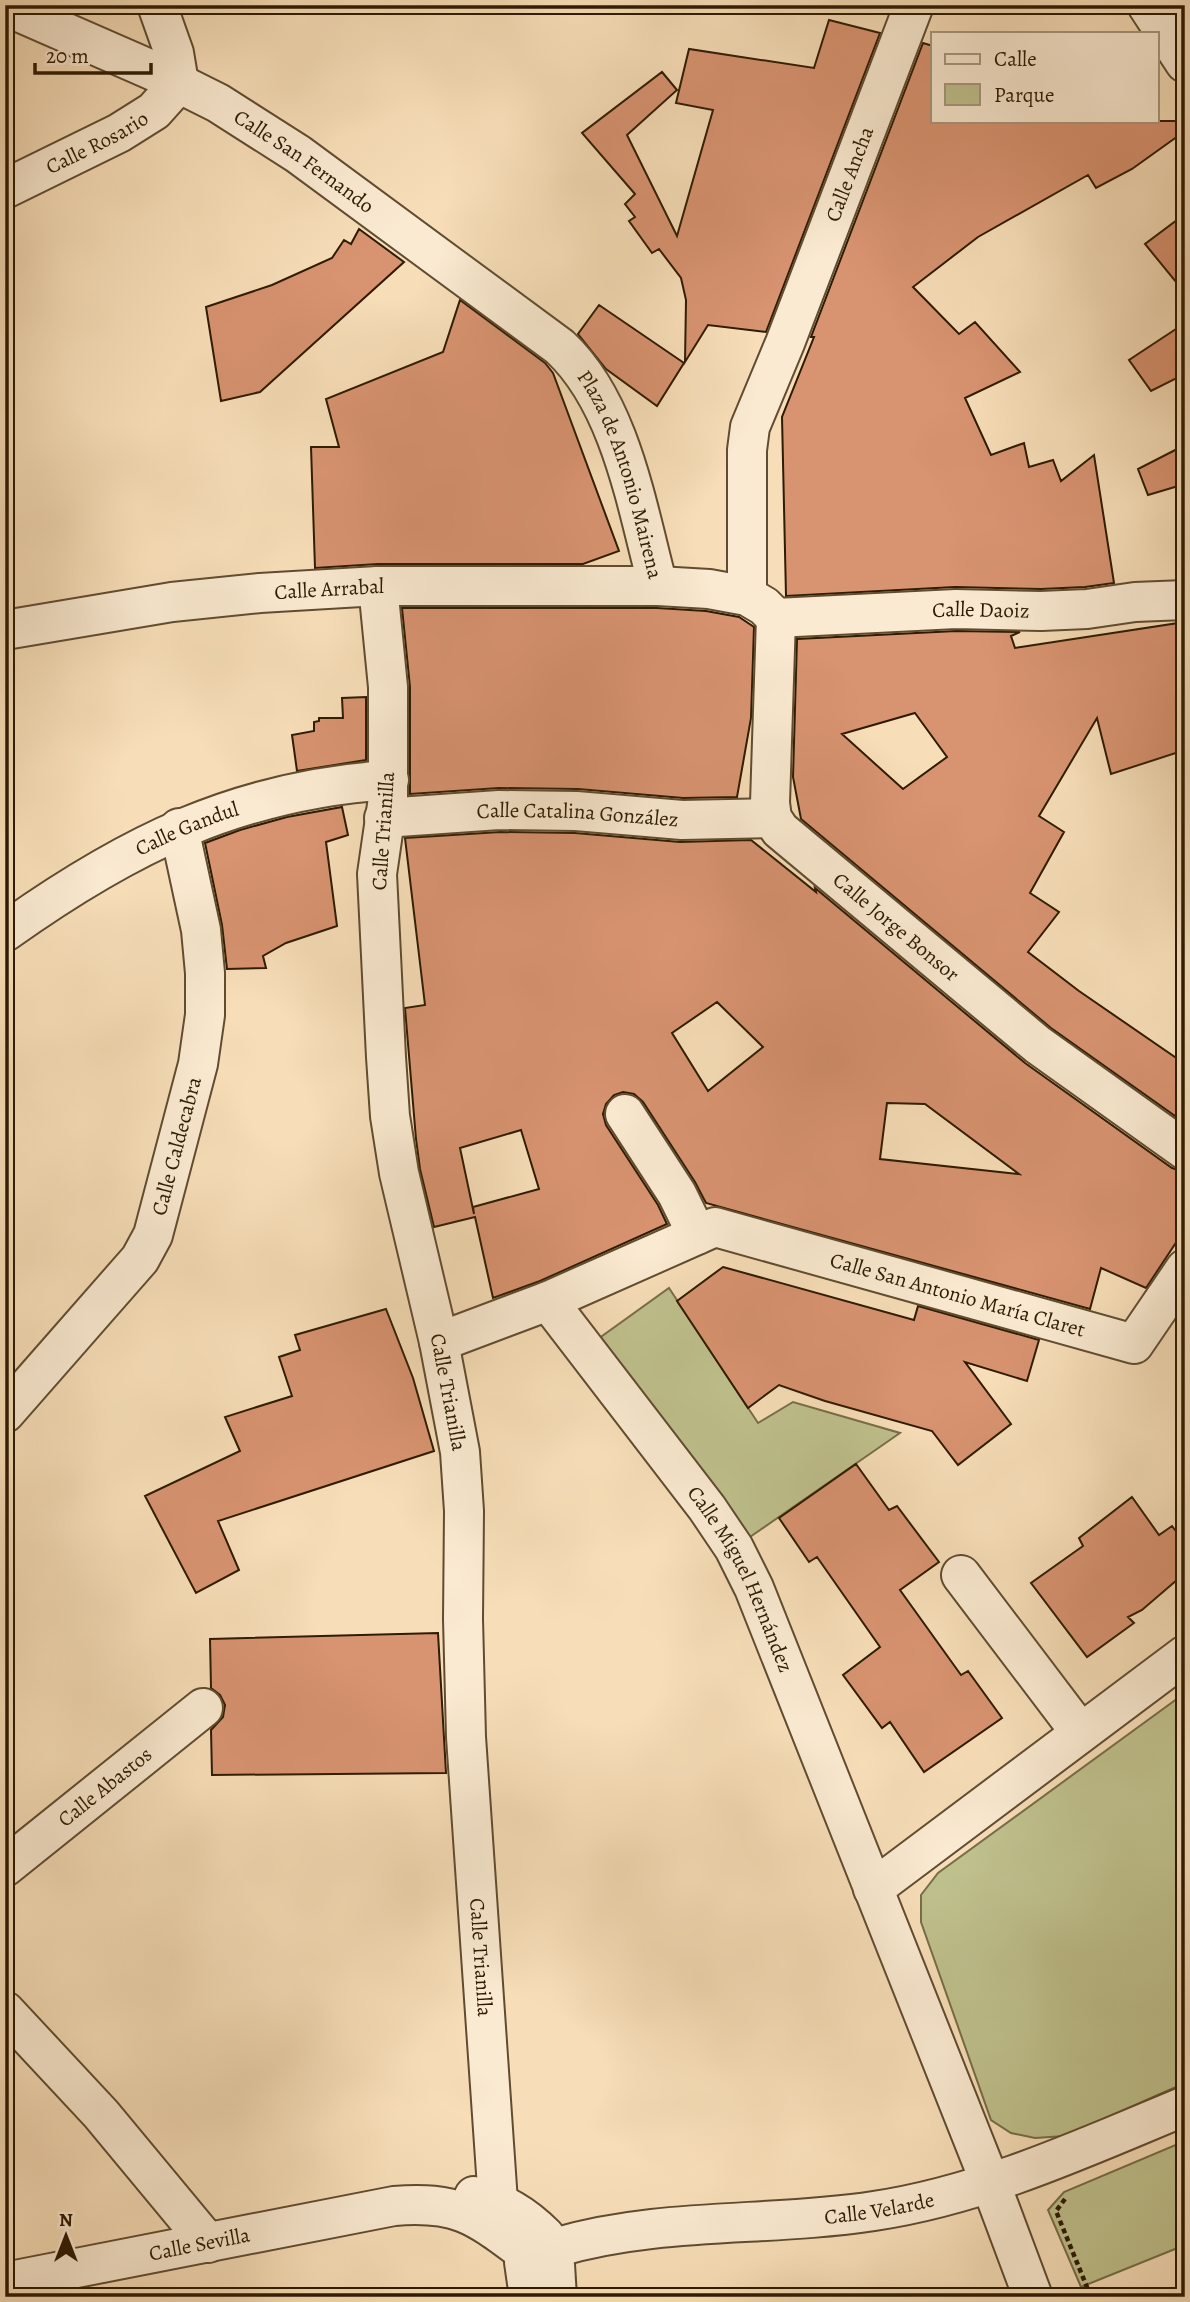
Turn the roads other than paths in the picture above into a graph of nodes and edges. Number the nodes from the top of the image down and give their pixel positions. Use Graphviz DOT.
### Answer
graph roads {
  1 [pos="157,5"];
  2 [pos="914,5"];
  3 [pos="1147,5"];
  4 [pos="5,6"];
  5 [pos="1185,63"];
  6 [pos="178,83"];
  7 [pos="5,189"];
  8 [pos="575,362"];
  9 [pos="1185,582"];
  10 [pos="378,586"];
  11 [pos="658,586"];
  12 [pos="1185,600"];
  13 [pos="1135,602"];
  14 [pos="762,607"];
  15 [pos="5,629"];
  16 [pos="389,780"];
  17 [pos="384,818"];
  18 [pos="772,818"];
  19 [pos="178,828"];
  20 [pos="5,932"];
  21 [pos="625,1114"];
  22 [pos="1185,1150"];
  23 [pos="697,1236"];
  24 [pos="1185,1269"];
  25 [pos="548,1301"];
  26 [pos="439,1342"];
  27 [pos="5,1413"];
  28 [pos="961,1575"];
  29 [pos="1185,1655"];
  30 [pos="203,1707"];
  31 [pos="1080,1732"];
  32 [pos="5,1867"];
  33 [pos="873,1889"];
  34 [pos="5,2011"];
  35 [pos="1185,2105"];
  36 [pos="990,2182"];
  37 [pos="498,2202"];
  38 [pos="394,2206"];
  39 [pos="208,2243"];
  40 [pos="541,2265"];
  41 [pos="5,2282"];
  42 [pos="1033,2297"];
  1 -- 6 [label="street"];
  2 -- 14 [label="street, Calle Ancha"];
  3 -- 5 [label="street"];
  4 -- 6 [label="street, Calle San Fernando"];
  6 -- 7 [label="street, Calle Rosario"];
  6 -- 8 [label="street, Calle San Fernando"];
  8 -- 11 [label="street, Plaza de Antonio Mairena"];
  9 -- 13 [label="street"];
  10 -- 11 [label="street, Calle Arrabal"];
  10 -- 15 [label="street, Calle Arrabal"];
  10 -- 16 [label="street, Calle Trianilla"];
  11 -- 14 [label="street, Plaza de Antonio Mairena"];
  12 -- 13 [label="street, Calle Daoiz"];
  13 -- 14 [label="street, Calle Daoiz"];
  14 -- 18 [label="street"];
  16 -- 17 [label="street, Calle Trianilla"];
  16 -- 19 [label="street, Calle Gandul"];
  17 -- 18 [label="street, Calle Catalina González"];
  17 -- 26 [label="street, Calle Trianilla"];
  18 -- 22 [label="street, Calle Jorge Bonsor"];
  19 -- 20 [label="street, Calle Gandul"];
  19 -- 27 [label="street, Calle Caldecabra"];
  21 -- 23 [label="street"];
  23 -- 24 [label="street, Calle San Antonio María Claret"];
  23 -- 25 [label="street, Calle San Antonio María Claret"];
  25 -- 26 [label="street, Calle San Antonio María Claret"];
  25 -- 33 [label="street, Calle Miguel Hernández"];
  26 -- 37 [label="street, Calle Trianilla"];
  28 -- 31 [label="street"];
  29 -- 31 [label="street"];
  30 -- 32 [label="street, Calle Abastos"];
  31 -- 33 [label="street"];
  33 -- 36 [label="street, Calle Miguel Hernández"];
  34 -- 39 [label="street"];
  35 -- 36 [label="street, Calle Velarde"];
  36 -- 40 [label="street, Calle Velarde"];
  36 -- 42 [label="street, Calle Miguel Hernández"];
  37 -- 38 [label="street, Calle Sevilla"];
  37 -- 40 [label="street, Calle Sevilla"];
  38 -- 39 [label="street, Calle Sevilla"];
  38 -- 40 [label="street, Calle Sevilla"];
  39 -- 41 [label="street, Calle Sevilla"];
}
